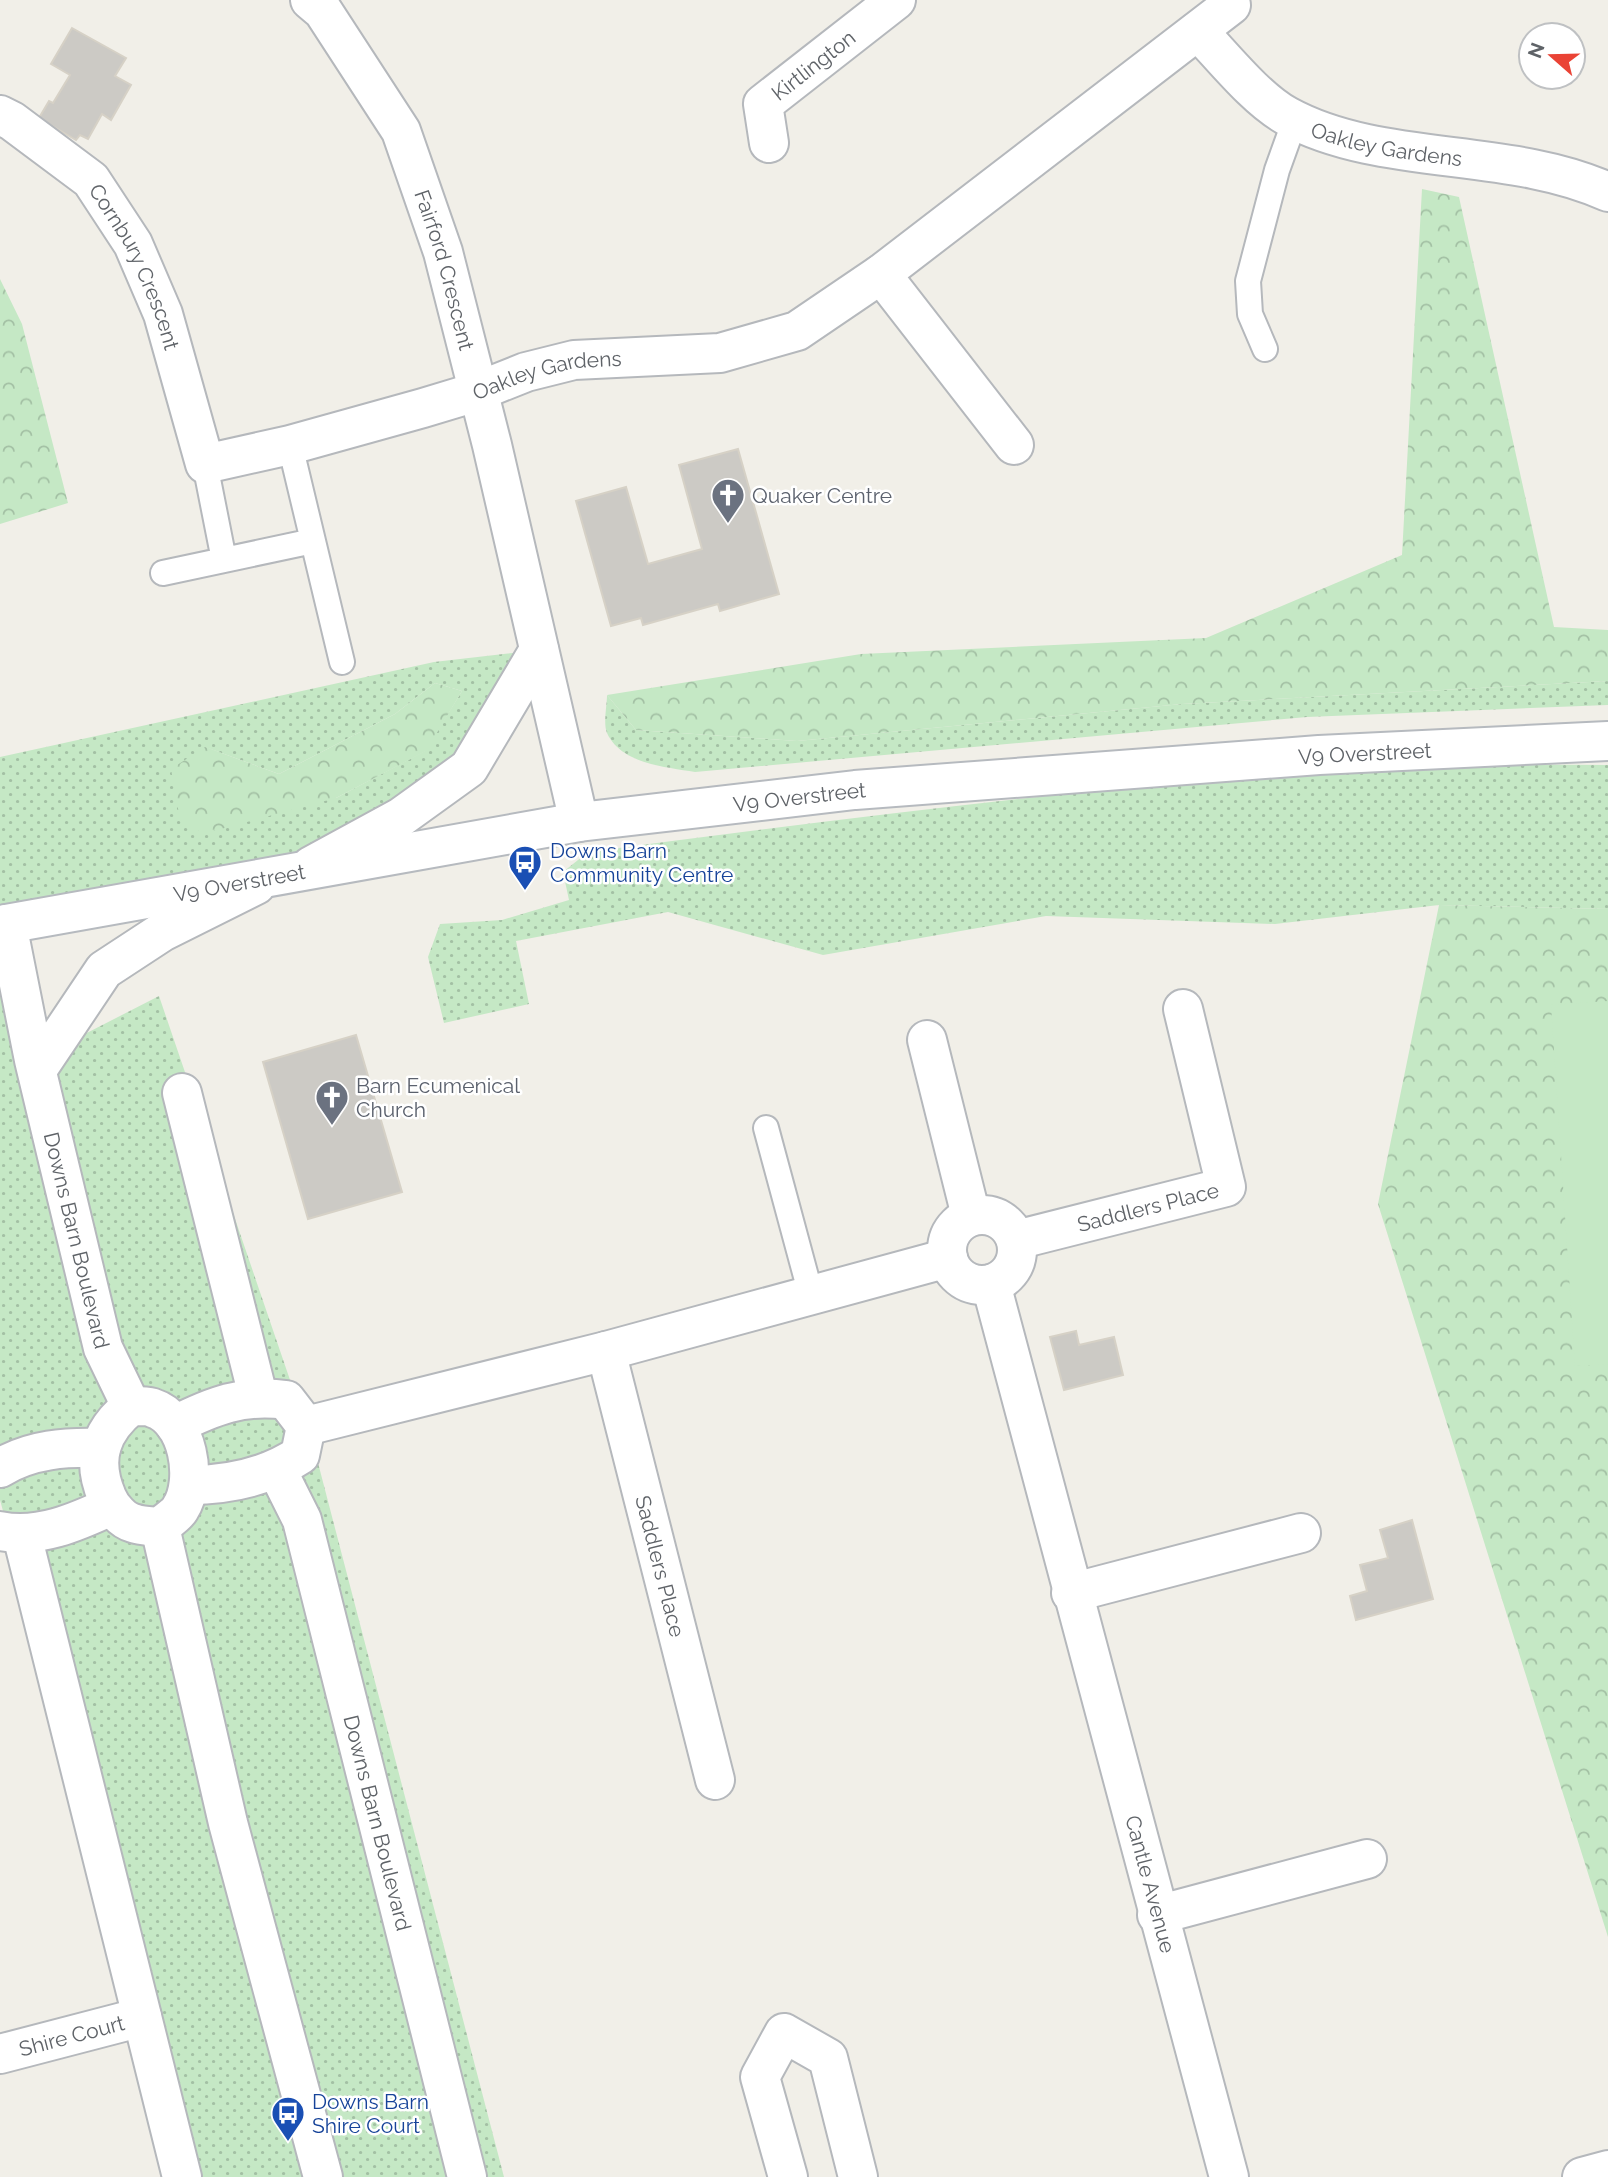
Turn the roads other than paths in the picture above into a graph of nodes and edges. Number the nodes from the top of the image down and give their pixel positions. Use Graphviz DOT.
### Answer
graph roads {
  1 [pos="310,0"];
  2 [pos="895,0"];
  3 [pos="1231,5"];
  4 [pos="1198,31"];
  5 [pos="0,115"];
  6 [pos="1295,120"];
  7 [pos="769,144"];
  8 [pos="1608,192"];
  9 [pos="881,274"];
  10 [pos="1265,349"];
  11 [pos="476,392"];
  12 [pos="290,445"];
  13 [pos="1014,445"];
  14 [pos="205,464"];
  15 [pos="313,541"];
  16 [pos="224,559"];
  17 [pos="163,572"];
  18 [pos="539,650"];
  19 [pos="342,662"];
  20 [pos="1608,741"];
  21 [pos="579,822"];
  22 [pos="283,876"];
  23 [pos="4,925"];
  24 [pos="1183,1009"];
  25 [pos="927,1040"];
  26 [pos="37,1070"];
  27 [pos="182,1093"];
  28 [pos="766,1128"];
  29 [pos="971,1216"];
  30 [pos="1016,1240"];
  31 [pos="948,1258"];
  32 [pos="991,1284"];
  33 [pos="811,1295"];
  34 [pos="606,1351"];
  35 [pos="258,1396"];
  36 [pos="131,1406"];
  37 [pos="175,1426"];
  38 [pos="306,1426"];
  39 [pos="101,1448"];
  40 [pos="5,1453"];
  41 [pos="277,1470"];
  42 [pos="189,1485"];
  43 [pos="111,1506"];
  44 [pos="160,1527"];
  45 [pos="11,1533"];
  46 [pos="1301,1533"];
  47 [pos="1071,1593"];
  48 [pos="715,1780"];
  49 [pos="1367,1859"];
  50 [pos="1157,1915"];
  51 [pos="142,2017"];
  52 [pos="0,2054"];
  53 [pos="1608,2170"];
  54 [pos="182,2177"];
  55 [pos="323,2177"];
  56 [pos="467,2177"];
  57 [pos="788,2177"];
  58 [pos="858,2177"];
  59 [pos="1228,2177"];
  60 [pos="1582,2177"];
  1 -- 11 [label="street, Fairford Crescent"];
  2 -- 7 [label="street, Kirtlington"];
  3 -- 4 [label="street, Oakley Gardens"];
  4 -- 6 [label="street, Oakley Gardens"];
  4 -- 9 [label="street, Oakley Gardens"];
  5 -- 14 [label="street, Cornbury Crescent"];
  6 -- 8 [label="street, Oakley Gardens"];
  6 -- 10 [label="lane"];
  9 -- 11 [label="street, Oakley Gardens"];
  9 -- 13 [label="street"];
  11 -- 12 [label="street, Oakley Gardens"];
  11 -- 18 [label="street, Fairford Crescent"];
  12 -- 14 [label="street, Oakley Gardens"];
  12 -- 15 [label="lane"];
  14 -- 16 [label="lane"];
  15 -- 16 [label="lane"];
  15 -- 19 [label="lane"];
  16 -- 17 [label="lane"];
  18 -- 21 [label="street, Fairford Crescent"];
  18 -- 22 [label="street"];
  20 -- 21 [label="street, V9 Overstreet"];
  21 -- 22 [label="street, V9 Overstreet"];
  22 -- 23 [label="street, V9 Overstreet"];
  22 -- 26 [label="street"];
  23 -- 26 [label="street, Downs Barn Boulevard"];
  24 -- 30 [label="street, Saddlers Place"];
  25 -- 29 [label="street"];
  26 -- 36 [label="street, Downs Barn Boulevard"];
  27 -- 35 [label="street"];
  28 -- 33 [label="lane"];
  29 -- 30 [label="street"];
  29 -- 31 [label="street"];
  30 -- 32 [label="street"];
  31 -- 32 [label="street"];
  31 -- 33 [label="street"];
  32 -- 47 [label="street, Cantle Avenue"];
  33 -- 34 [label="street"];
  34 -- 38 [label="street"];
  34 -- 48 [label="street, Saddlers Place"];
  35 -- 37 [label="street"];
  35 -- 38 [label="street"];
  36 -- 37 [label="street"];
  36 -- 39 [label="street"];
  37 -- 42 [label="street"];
  38 -- 41 [label="street"];
  39 -- 40 [label="street"];
  39 -- 43 [label="street"];
  41 -- 42 [label="street"];
  41 -- 56 [label="street, Downs Barn Boulevard"];
  42 -- 44 [label="street"];
  43 -- 44 [label="street"];
  43 -- 45 [label="street"];
  44 -- 55 [label="street"];
  45 -- 51 [label="street"];
  46 -- 47 [label="street"];
  47 -- 50 [label="street, Cantle Avenue"];
  49 -- 50 [label="street"];
  50 -- 59 [label="street, Cantle Avenue"];
  51 -- 52 [label="street, Shire Court"];
  51 -- 54 [label="street"];
  53 -- 60 [label="street"];
  57 -- 58 [label="street"];
}
